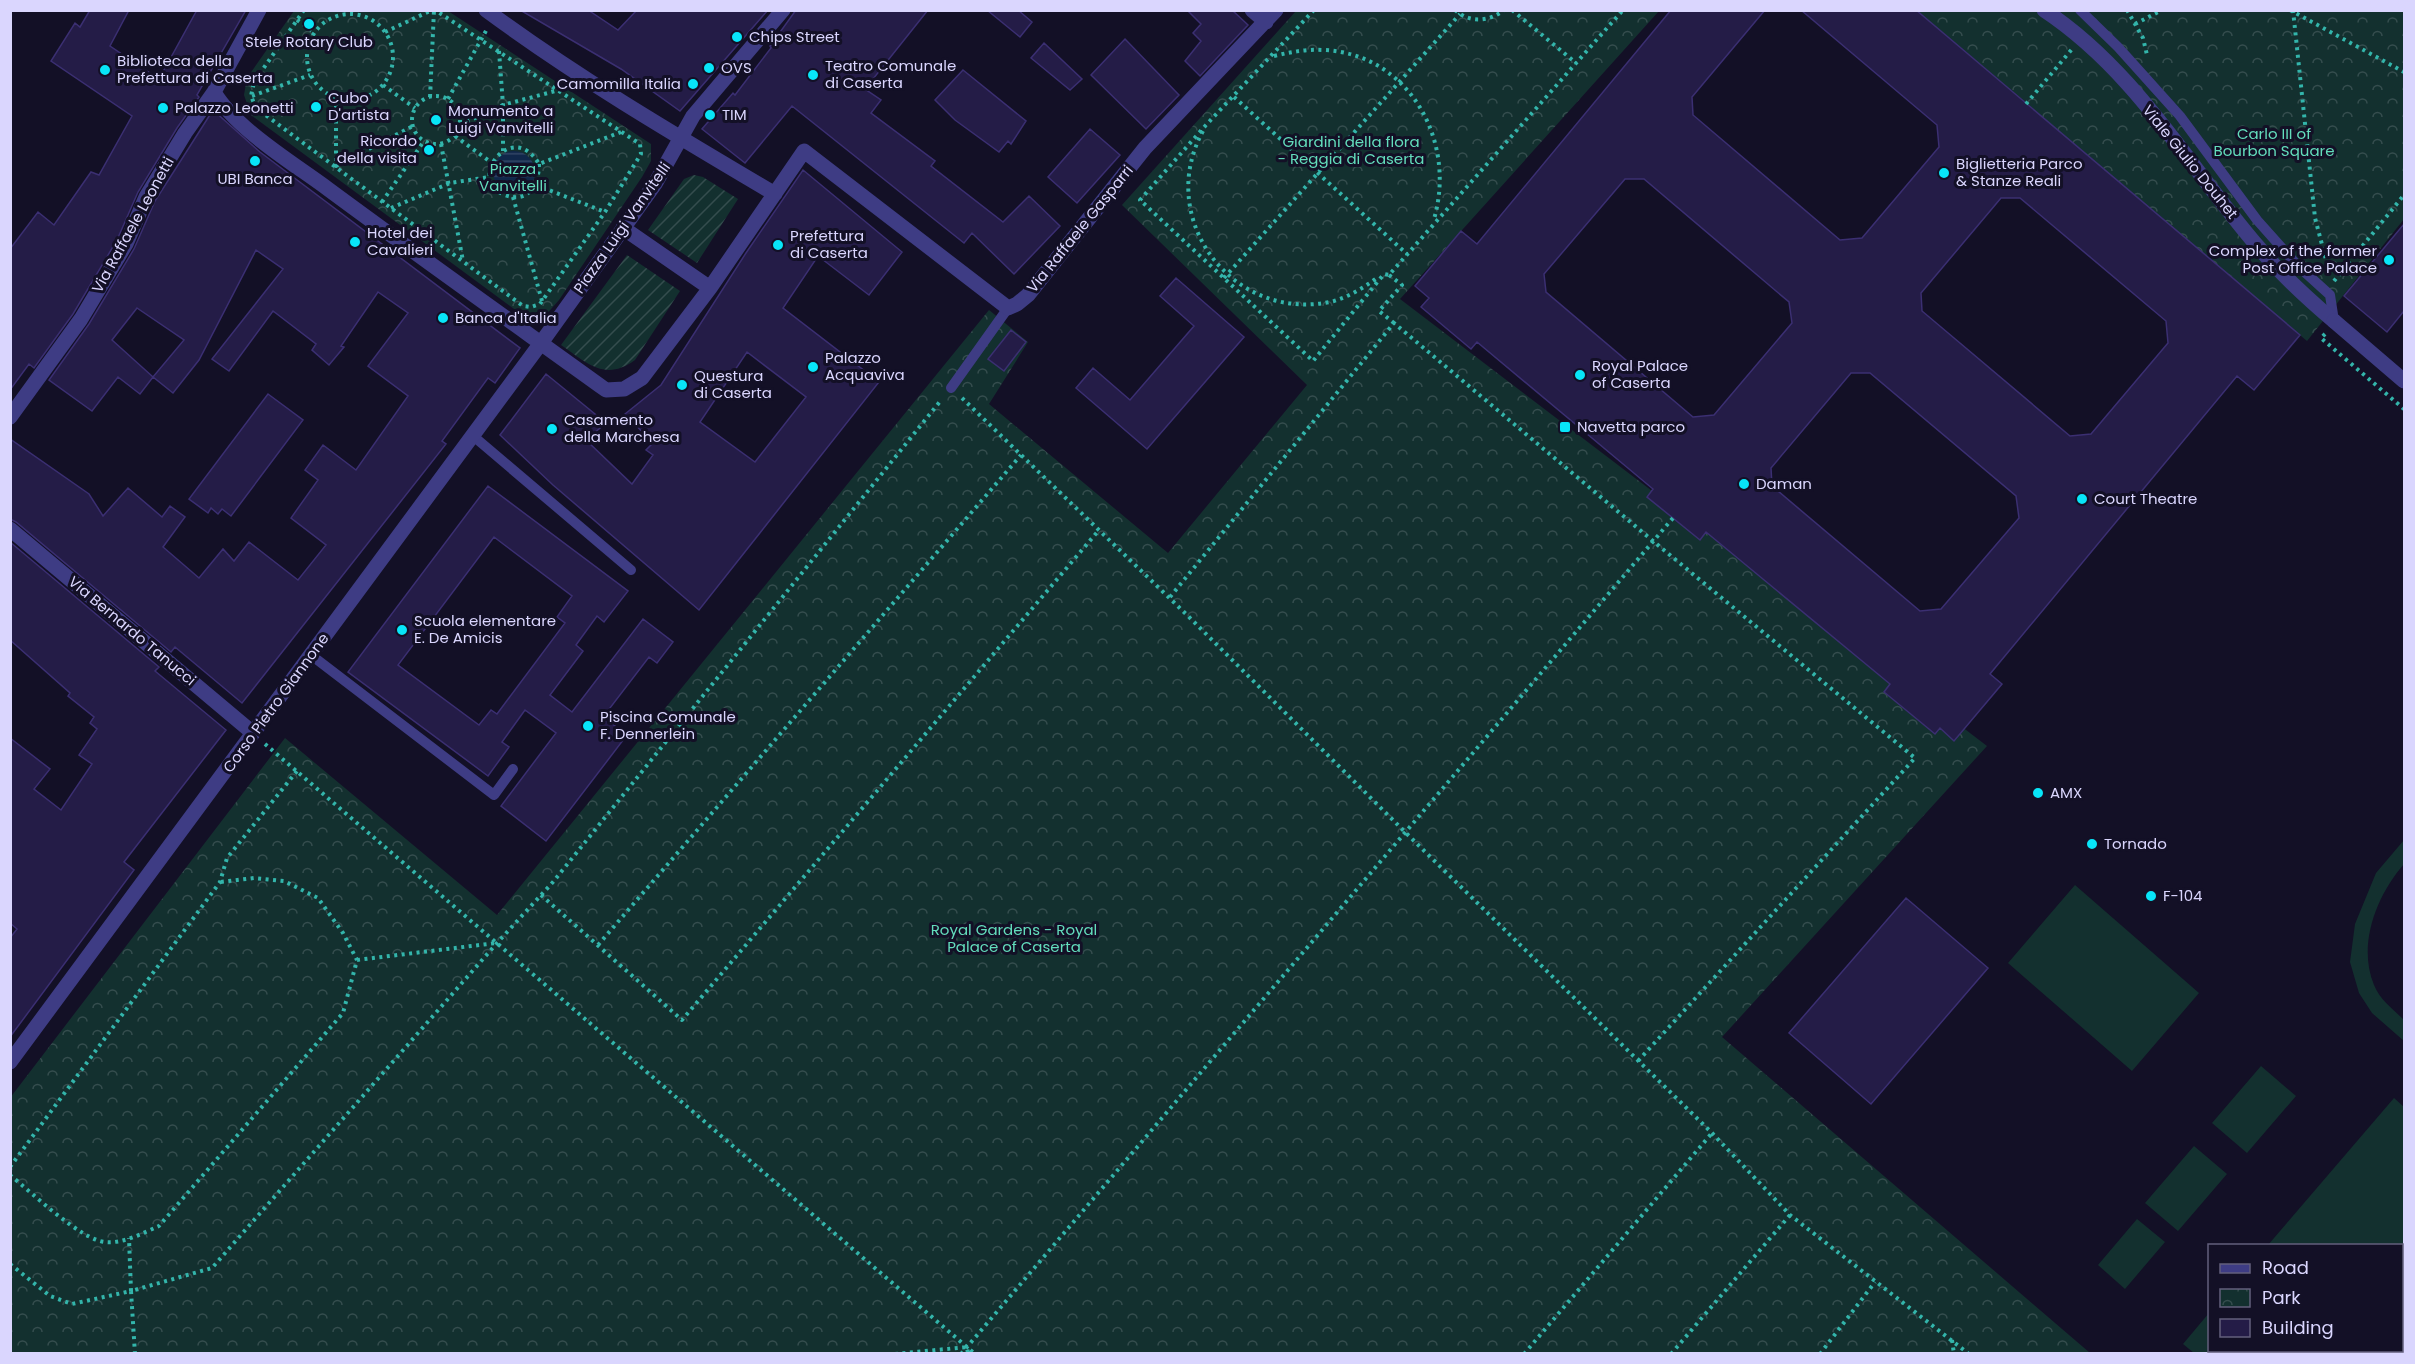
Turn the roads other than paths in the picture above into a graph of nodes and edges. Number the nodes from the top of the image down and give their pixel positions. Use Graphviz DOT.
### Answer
graph roads {
  1 [pos="259,10"];
  2 [pos="486,10"];
  3 [pos="783,10"];
  4 [pos="1252,10"];
  5 [pos="2044,10"];
  6 [pos="2080,10"];
  7 [pos="1271,16"];
  8 [pos="214,92"];
  9 [pos="681,139"];
  10 [pos="775,194"];
  11 [pos="624,228"];
  12 [pos="710,288"];
  13 [pos="1008,308"];
  14 [pos="2334,321"];
  15 [pos="541,343"];
  16 [pos="2404,381"];
  17 [pos="951,388"];
  18 [pos="10,417"];
  19 [pos="472,435"];
  20 [pos="10,529"];
  21 [pos="631,570"];
  22 [pos="310,655"];
  23 [pos="253,733"];
  24 [pos="513,769"];
  25 [pos="10,1062"];
  1 -- 8 [label="street"];
  2 -- 9 [label="street"];
  3 -- 9 [label="street, Piazza Luigi Vanvitelli"];
  4 -- 7 [label="street"];
  5 -- 14 [label="street, Viale Giulio Douhet"];
  6 -- 14 [label="lane"];
  7 -- 13 [label="street, Via Raffaele Gasparri"];
  8 -- 15 [label="street"];
  8 -- 18 [label="street, Via Raffaele Leonetti"];
  9 -- 10 [label="street"];
  9 -- 11 [label="street, Piazza Luigi Vanvitelli"];
  10 -- 12 [label="street"];
  10 -- 13 [label="street"];
  11 -- 12 [label="street"];
  11 -- 15 [label="street, Piazza Luigi Vanvitelli"];
  12 -- 15 [label="street"];
  13 -- 17 [label="lane"];
  14 -- 16 [label="street, Viale Giulio Douhet"];
  15 -- 19 [label="street, Corso Pietro Giannone"];
  19 -- 21 [label="lane"];
  19 -- 22 [label="street, Corso Pietro Giannone"];
  20 -- 23 [label="street, Via Bernardo Tanucci"];
  22 -- 23 [label="street, Corso Pietro Giannone"];
  22 -- 24 [label="lane"];
  23 -- 25 [label="street, Corso Pietro Giannone"];
}
